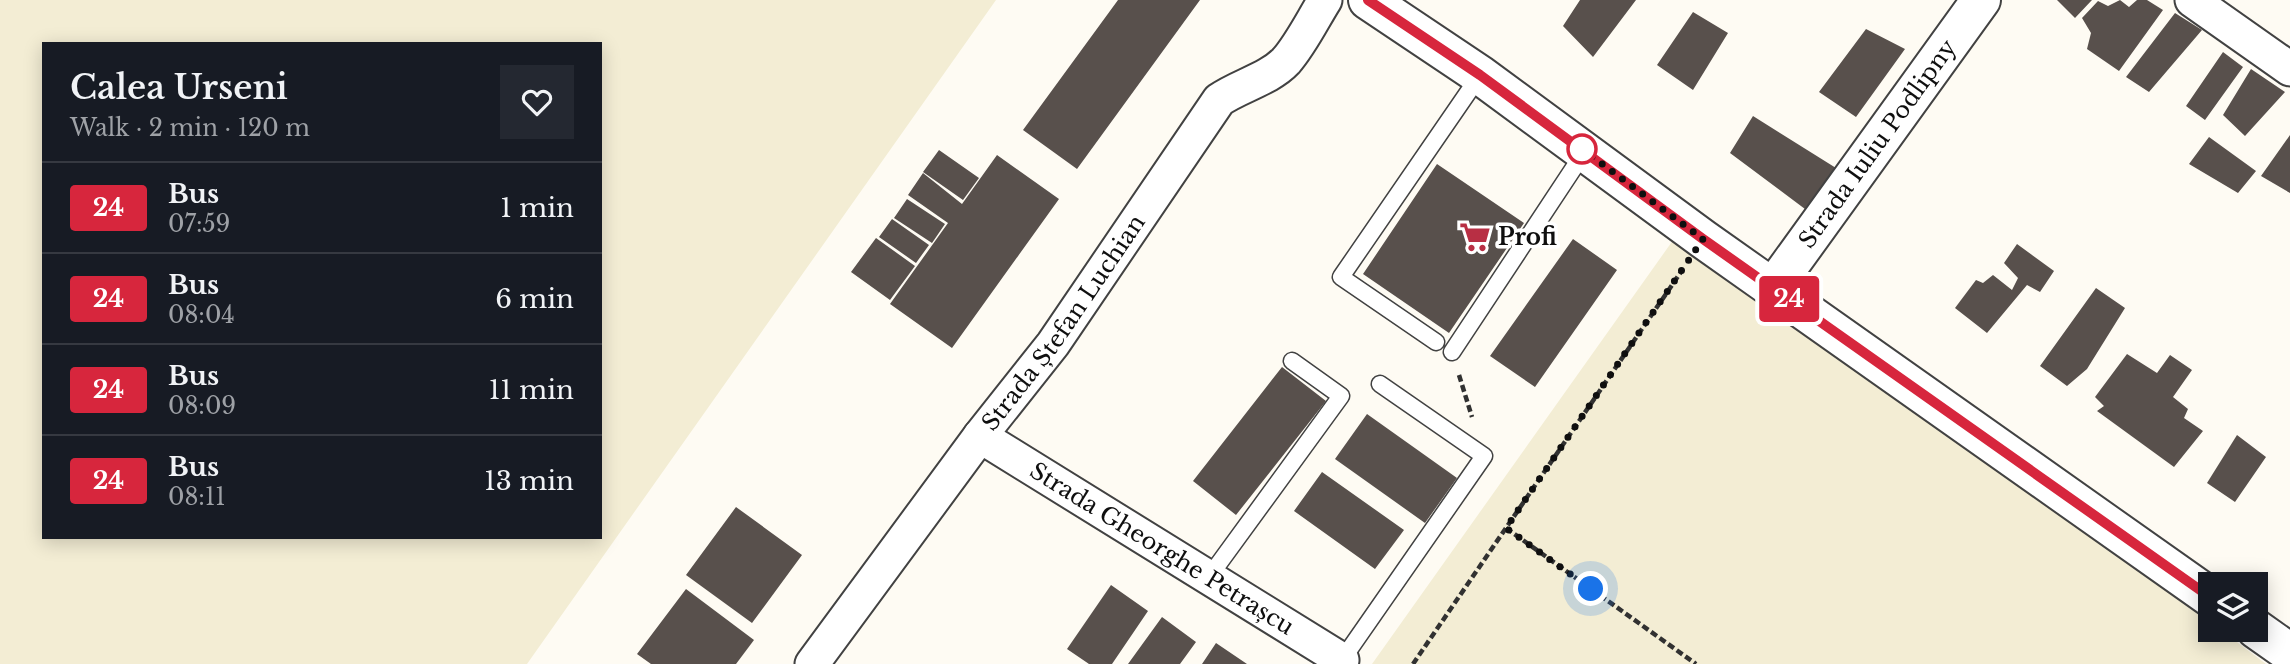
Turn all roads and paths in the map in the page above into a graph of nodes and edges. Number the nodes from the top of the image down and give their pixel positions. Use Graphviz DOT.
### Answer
graph roads {
  1 [pos="1325,0"];
  2 [pos="1368,0"];
  3 [pos="1981,0"];
  4 [pos="2192,0"];
  5 [pos="2290,69"];
  6 [pos="1480,75"];
  7 [pos="1585,151"];
  8 [pos="1703,239"];
  9 [pos="1773,288"];
  10 [pos="1436,342"];
  11 [pos="1452,352"];
  12 [pos="1292,362"];
  13 [pos="1380,384"];
  14 [pos="980,436"];
  15 [pos="1484,456"];
  16 [pos="1506,528"];
  17 [pos="1209,577"];
  18 [pos="2198,589"];
  19 [pos="2268,637"];
  20 [pos="2290,653"];
  21 [pos="1341,662"];
  22 [pos="812,664"];
  23 [pos="1413,664"];
  24 [pos="1696,664"];
  1 -- 14 [label="street, Strada Ștefan Luchian"];
  2 -- 6 [label="street"];
  3 -- 9 [label="street, Strada Iuliu Podlipny"];
  4 -- 5 [label="street"];
  6 -- 7 [label="street"];
  6 -- 10 [label="lane"];
  7 -- 8 [label="street"];
  7 -- 11 [label="lane"];
  8 -- 9 [label="street"];
  8 -- 16 [label="path"];
  9 -- 18 [label="street"];
  11 -- 15 [label="path"];
  12 -- 17 [label="lane"];
  13 -- 15 [label="lane"];
  14 -- 17 [label="street, Strada Gheorghe Petrașcu"];
  14 -- 22 [label="street, Strada Ștefan Luchian"];
  15 -- 21 [label="lane"];
  16 -- 23 [label="path"];
  16 -- 24 [label="path"];
  17 -- 21 [label="street, Strada Gheorghe Petrașcu"];
  19 -- 20 [label="street"];
}
